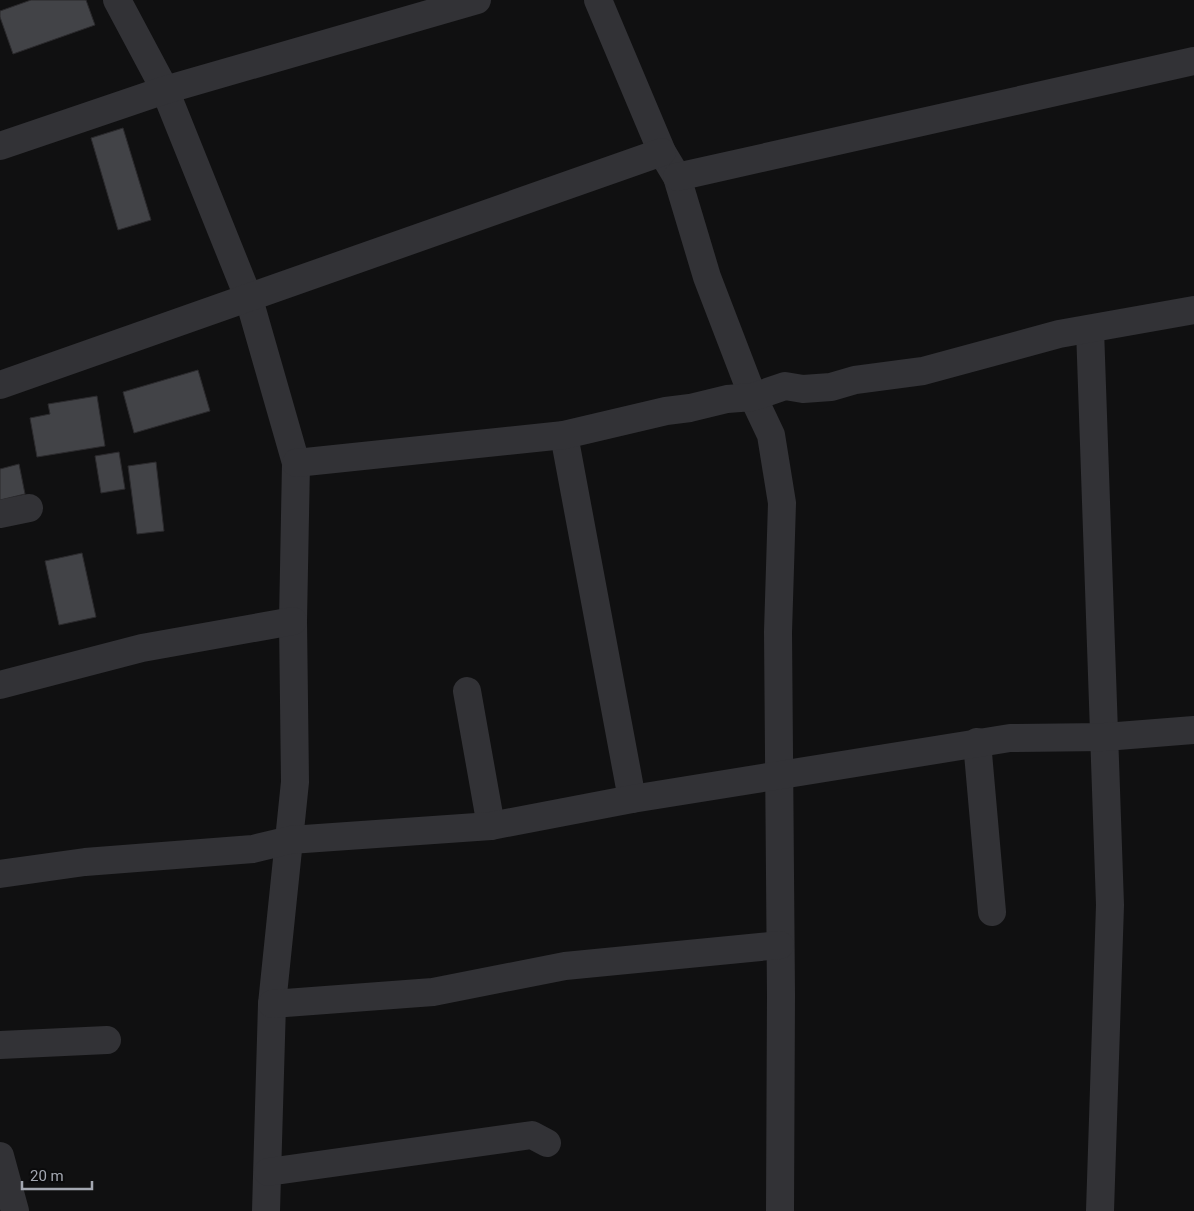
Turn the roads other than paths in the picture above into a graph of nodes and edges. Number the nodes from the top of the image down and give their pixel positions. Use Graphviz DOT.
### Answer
graph roads {
  1 [pos="117,0"];
  2 [pos="478,0"];
  3 [pos="598,0"];
  4 [pos="1194,61"];
  5 [pos="165,90"];
  6 [pos="0,146"];
  7 [pos="662,152"];
  8 [pos="677,177"];
  9 [pos="249,298"];
  10 [pos="1194,310"];
  11 [pos="1090,329"];
  12 [pos="0,385"];
  13 [pos="753,397"];
  14 [pos="564,435"];
  15 [pos="296,463"];
  16 [pos="29,508"];
  17 [pos="0,514"];
  18 [pos="293,621"];
  19 [pos="0,686"];
  20 [pos="466,691"];
  21 [pos="1194,730"];
  22 [pos="1104,737"];
  23 [pos="977,742"];
  24 [pos="777,776"];
  25 [pos="632,798"];
  26 [pos="491,826"];
  27 [pos="290,840"];
  28 [pos="0,874"];
  29 [pos="992,912"];
  30 [pos="780,945"];
  31 [pos="272,1004"];
  32 [pos="107,1040"];
  33 [pos="0,1045"];
  34 [pos="547,1143"];
  35 [pos="0,1156"];
  36 [pos="268,1172"];
  37 [pos="15,1211"];
  38 [pos="266,1211"];
  39 [pos="780,1211"];
  40 [pos="1100,1211"];
  1 -- 5 [label="street"];
  2 -- 5 [label="street"];
  3 -- 7 [label="street"];
  4 -- 8 [label="street"];
  5 -- 6 [label="street"];
  5 -- 9 [label="street"];
  7 -- 8 [label="street"];
  7 -- 9 [label="street"];
  8 -- 13 [label="street"];
  9 -- 12 [label="street"];
  9 -- 15 [label="street"];
  10 -- 11 [label="street"];
  11 -- 13 [label="street"];
  11 -- 22 [label="street"];
  13 -- 14 [label="street"];
  13 -- 24 [label="street"];
  14 -- 15 [label="street"];
  14 -- 25 [label="street"];
  15 -- 18 [label="street"];
  16 -- 17 [label="street"];
  18 -- 19 [label="street"];
  18 -- 27 [label="street"];
  20 -- 26 [label="street"];
  21 -- 22 [label="street"];
  22 -- 23 [label="street"];
  22 -- 40 [label="street"];
  23 -- 24 [label="street"];
  23 -- 29 [label="street"];
  24 -- 25 [label="street"];
  24 -- 30 [label="street"];
  25 -- 26 [label="street"];
  26 -- 27 [label="street"];
  27 -- 28 [label="street"];
  27 -- 31 [label="street"];
  30 -- 31 [label="street"];
  30 -- 39 [label="street"];
  31 -- 36 [label="street"];
  32 -- 33 [label="street"];
  34 -- 36 [label="street"];
  35 -- 37 [label="street"];
  36 -- 38 [label="street"];
}
